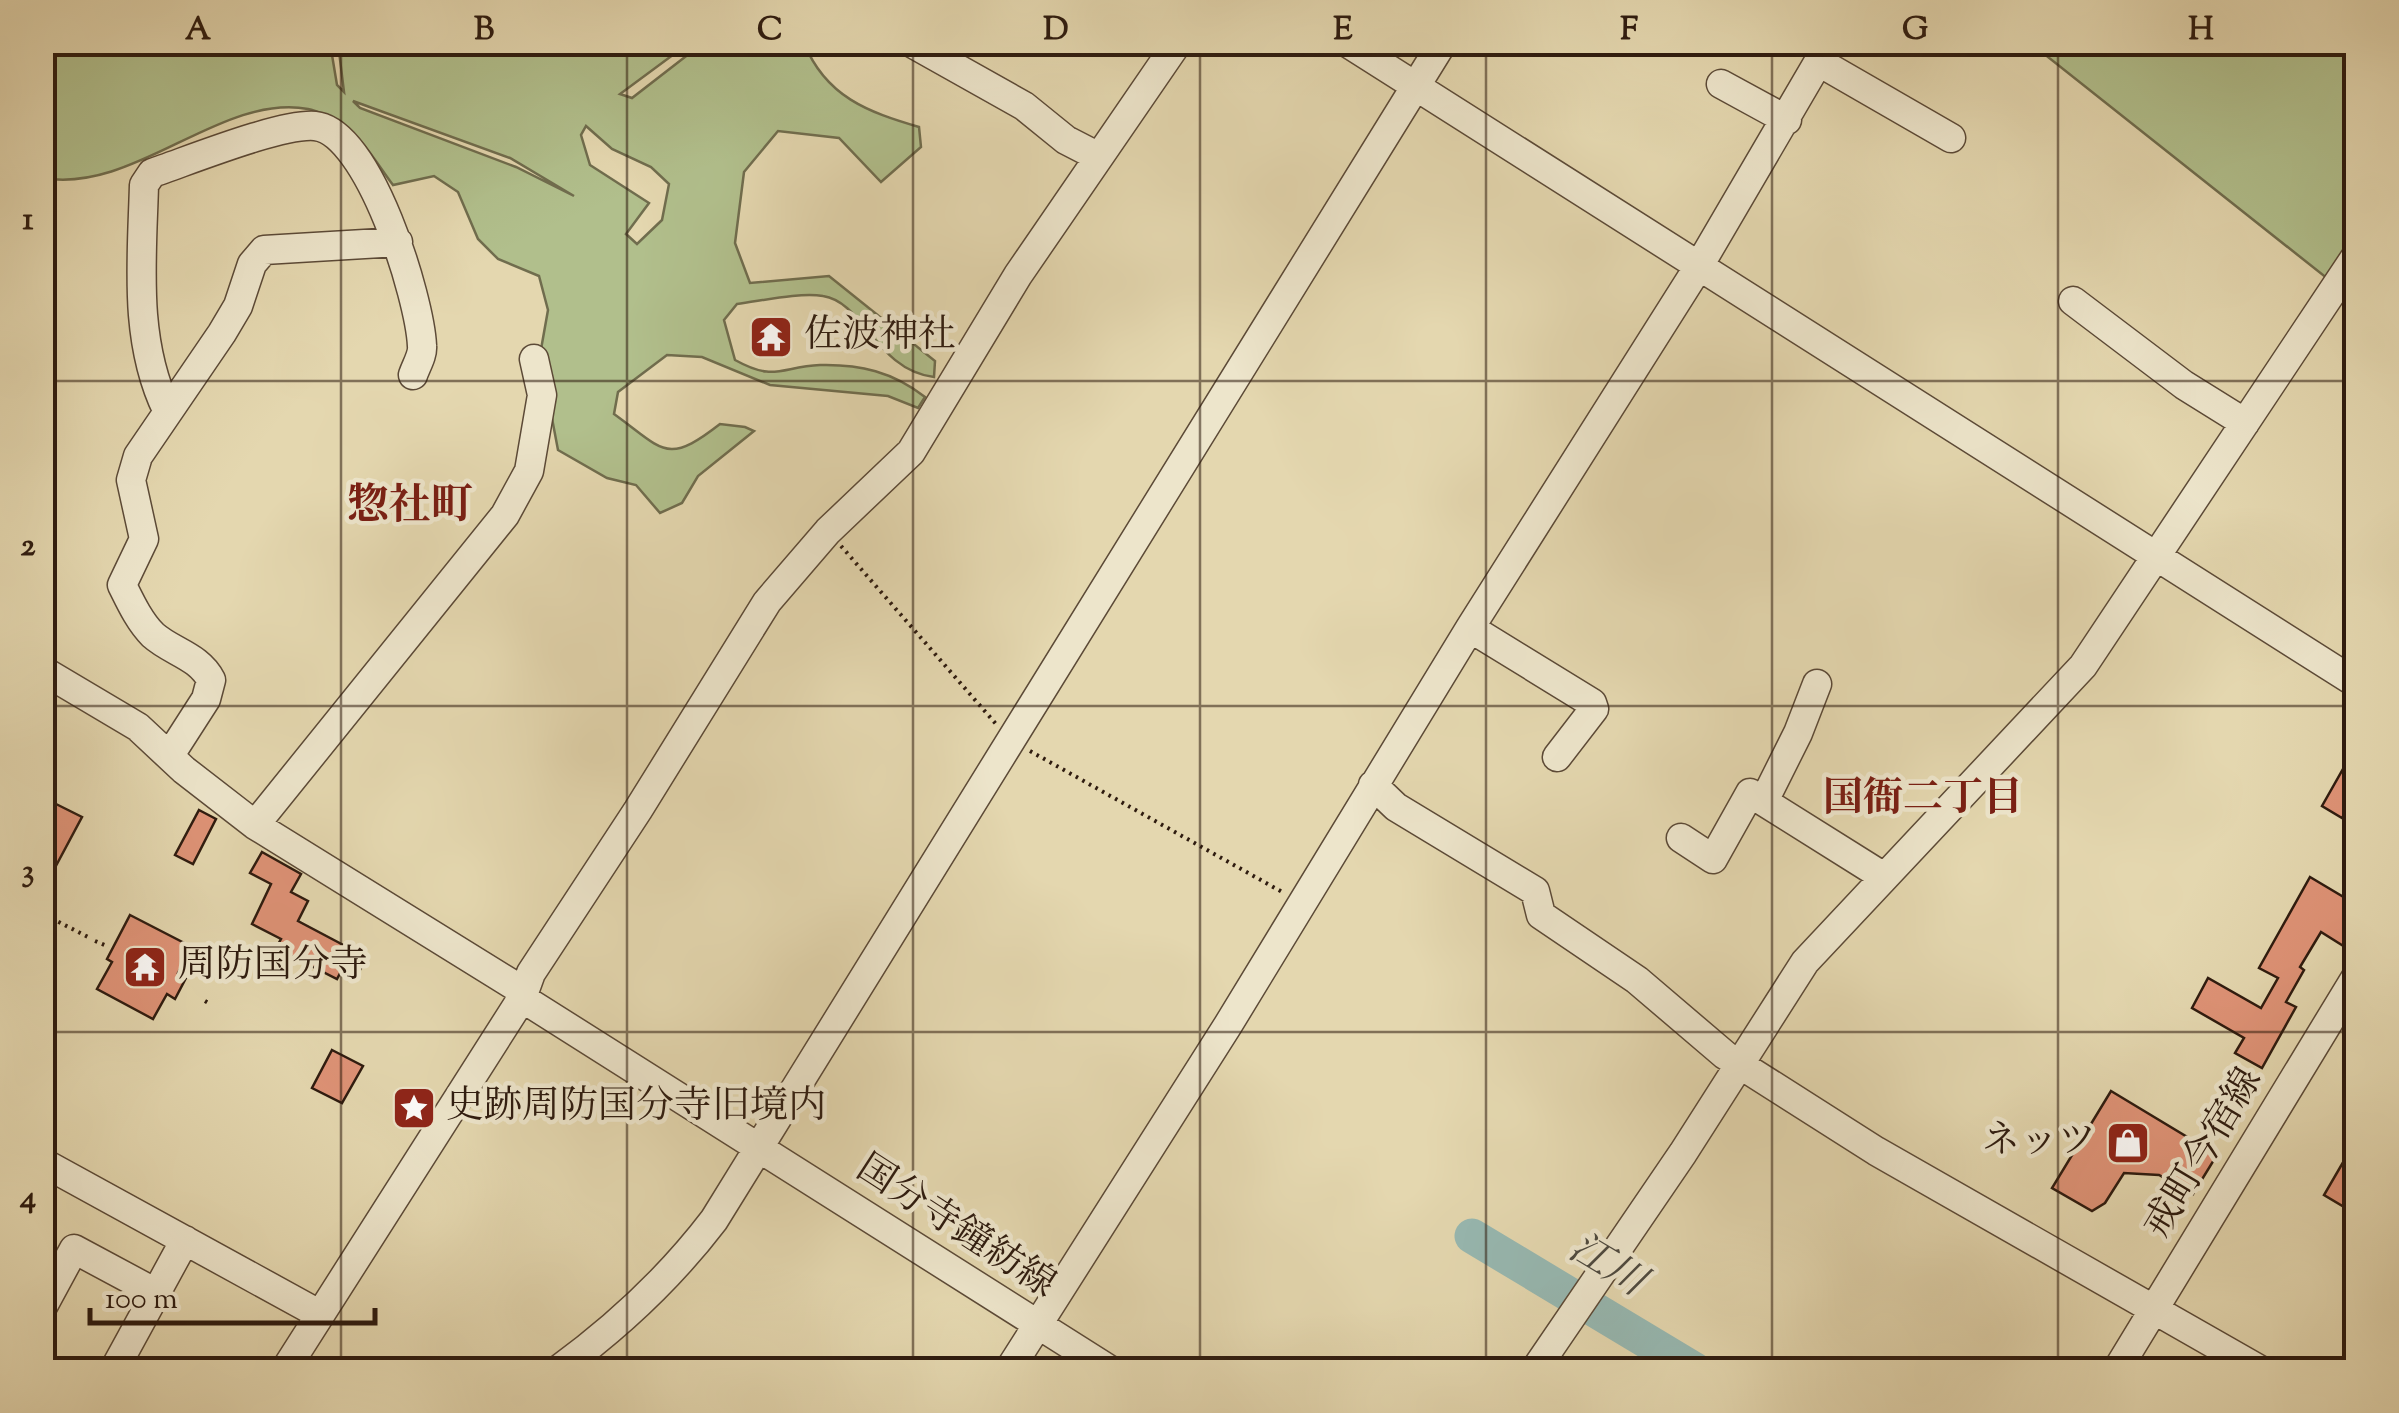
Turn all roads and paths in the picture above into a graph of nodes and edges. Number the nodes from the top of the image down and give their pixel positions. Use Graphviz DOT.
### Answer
graph roads {
  1 [pos="910,42"];
  2 [pos="1178,42"];
  3 [pos="1346,42"];
  4 [pos="1443,42"];
  5 [pos="1825,52"];
  6 [pos="1721,84"];
  7 [pos="1413,88"];
  8 [pos="1787,120"];
  9 [pos="1950,138"];
  10 [pos="1099,157"];
  11 [pos="398,242"];
  12 [pos="2356,256"];
  13 [pos="1699,266"];
  14 [pos="2073,301"];
  15 [pos="534,359"];
  16 [pos="413,375"];
  17 [pos="167,410"];
  18 [pos="2245,423"];
  19 [pos="828,531"];
  20 [pos="2157,556"];
  21 [pos="1470,628"];
  22 [pos="42,670"];
  23 [pos="2356,683"];
  24 [pos="1818,684"];
  25 [pos="1011,741"];
  26 [pos="170,755"];
  27 [pos="1557,757"];
  28 [pos="1373,785"];
  29 [pos="1764,801"];
  30 [pos="255,826"];
  31 [pos="1681,838"];
  32 [pos="1884,878"];
  33 [pos="1303,904"];
  34 [pos="45,915"];
  35 [pos="106,946"];
  36 [pos="2356,977"];
  37 [pos="522,998"];
  38 [pos="1739,1064"];
  39 [pos="760,1148"];
  40 [pos="42,1162"];
  41 [pos="184,1240"];
  42 [pos="156,1293"];
  43 [pos="42,1308"];
  44 [pos="2154,1309"];
  45 [pos="319,1314"];
  46 [pos="1037,1325"];
  47 [pos="114,1370"];
  48 [pos="286,1370"];
  49 [pos="558,1370"];
  50 [pos="1009,1370"];
  51 [pos="1110,1370"];
  52 [pos="1535,1370"];
  53 [pos="2117,1370"];
  54 [pos="2260,1370"];
  1 -- 10 [label="street"];
  2 -- 10 [label="street"];
  3 -- 7 [label="street"];
  4 -- 7 [label="street"];
  5 -- 8 [label="street"];
  5 -- 9 [label="street"];
  6 -- 8 [label="street"];
  7 -- 13 [label="street"];
  7 -- 25 [label="street"];
  8 -- 13 [label="street"];
  10 -- 19 [label="street"];
  11 -- 16 [label="street"];
  11 -- 17 [label="street"];
  11 -- 17 [label="street"];
  12 -- 18 [label="street"];
  13 -- 20 [label="street"];
  13 -- 21 [label="street"];
  14 -- 18 [label="street"];
  15 -- 30 [label="street"];
  17 -- 26 [label="street"];
  18 -- 20 [label="street"];
  19 -- 25 [label="path"];
  19 -- 37 [label="street"];
  20 -- 23 [label="street"];
  20 -- 32 [label="street"];
  21 -- 27 [label="street"];
  21 -- 28 [label="street"];
  22 -- 26 [label="street, 国分寺鐘紡線"];
  24 -- 29 [label="street"];
  25 -- 33 [label="path"];
  25 -- 39 [label="street"];
  26 -- 30 [label="street, 国分寺鐘紡線"];
  28 -- 33 [label="street"];
  28 -- 38 [label="street"];
  29 -- 31 [label="street"];
  29 -- 32 [label="street"];
  30 -- 37 [label="street, 国分寺鐘紡線"];
  32 -- 38 [label="street"];
  33 -- 46 [label="street"];
  34 -- 35 [label="path"];
  36 -- 44 [label="street, 戒町今宿線"];
  37 -- 39 [label="street, 国分寺鐘紡線"];
  37 -- 45 [label="street"];
  38 -- 44 [label="street"];
  38 -- 52 [label="street"];
  39 -- 46 [label="street, 国分寺鐘紡線"];
  39 -- 49 [label="street"];
  40 -- 41 [label="street"];
  41 -- 42 [label="street"];
  41 -- 45 [label="street"];
  42 -- 43 [label="street"];
  42 -- 47 [label="street"];
  44 -- 53 [label="street, 戒町今宿線"];
  44 -- 54 [label="street"];
  45 -- 48 [label="street"];
  46 -- 50 [label="street"];
  46 -- 51 [label="street, 国分寺鐘紡線"];
}
